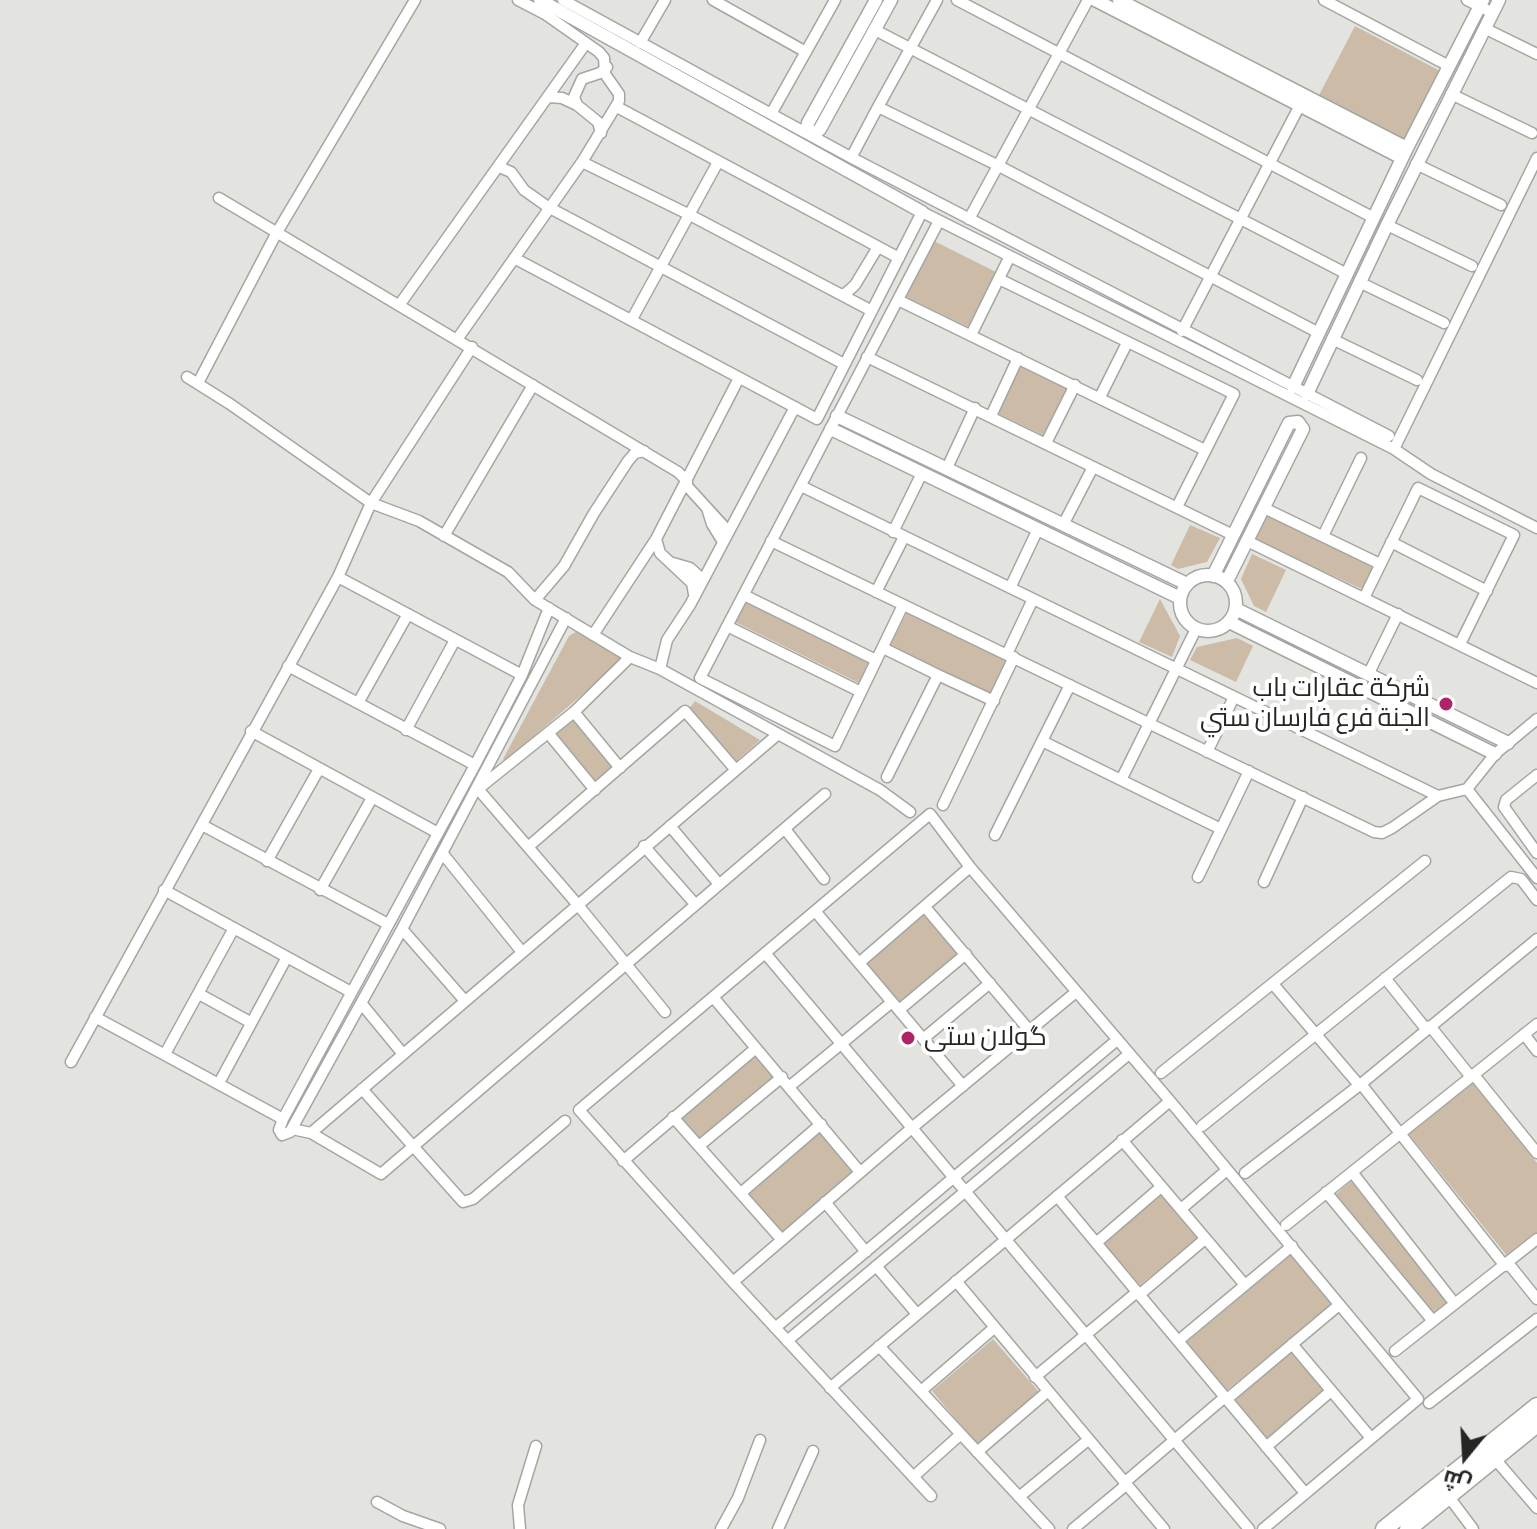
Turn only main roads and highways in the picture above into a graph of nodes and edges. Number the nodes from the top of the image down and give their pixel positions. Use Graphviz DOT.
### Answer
graph roads {
  1 [pos="1537,1406"];
  2 [pos="1537,1424"];
  3 [pos="1519,1430"];
  4 [pos="1497,1451"];
  5 [pos="1384,1529"];
  6 [pos="1408,1529"];
  1 -- 3 [label="main road"];
  2 -- 3 [label="main road"];
  3 -- 4 [label="main road"];
  4 -- 5 [label="main road"];
  4 -- 6 [label="main road"];
}
